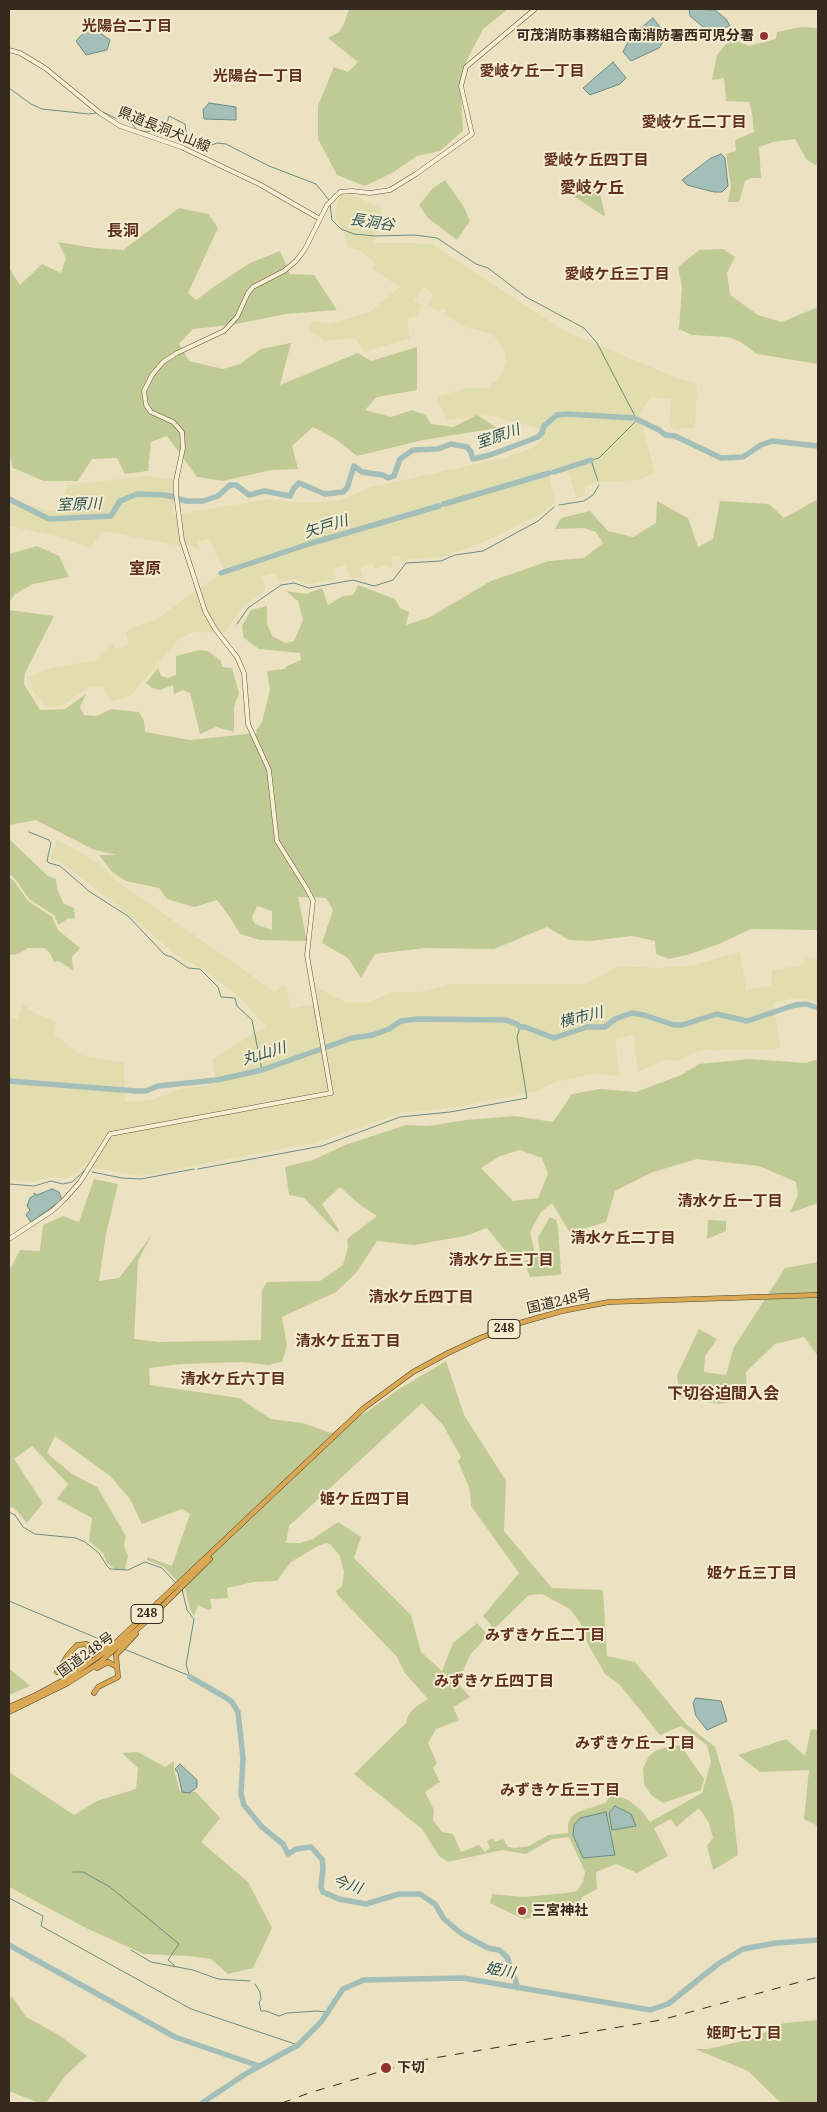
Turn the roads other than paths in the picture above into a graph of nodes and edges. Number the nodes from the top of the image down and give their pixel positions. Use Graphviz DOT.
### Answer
graph roads {
  1 [pos="534,9"];
  2 [pos="9,50"];
  3 [pos="320,219"];
  4 [pos="9,1239"];
  5 [pos="818,1295"];
  6 [pos="183,1583"];
  7 [pos="86,1644"];
  8 [pos="116,1647"];
  9 [pos="118,1668"];
  10 [pos="57,1672"];
  11 [pos="70,1675"];
  12 [pos="65,1683"];
  13 [pos="94,1693"];
  14 [pos="9,1707"];
  15 [pos="9,1712"];
  1 -- 3 [label="main road"];
  2 -- 3 [label="main road, 県道長洞犬山線"];
  3 -- 4 [label="main road"];
  5 -- 6 [label="highway, 国道248号 / 248"];
  6 -- 8 [label="highway, 国道248号 / 248"];
  6 -- 8 [label="highway, 国道248号 / 248"];
  7 -- 8 [label="highway"];
  7 -- 10 [label="highway"];
  7 -- 11 [label="highway"];
  8 -- 9 [label="highway"];
  8 -- 11 [label="highway, 国道248号"];
  8 -- 12 [label="highway, 国道248号"];
  9 -- 12 [label="highway"];
  9 -- 13 [label="highway"];
  11 -- 12 [label="highway, 国道248号"];
  12 -- 14 [label="highway, 国道248号"];
  12 -- 15 [label="highway, 国道248号"];
}
